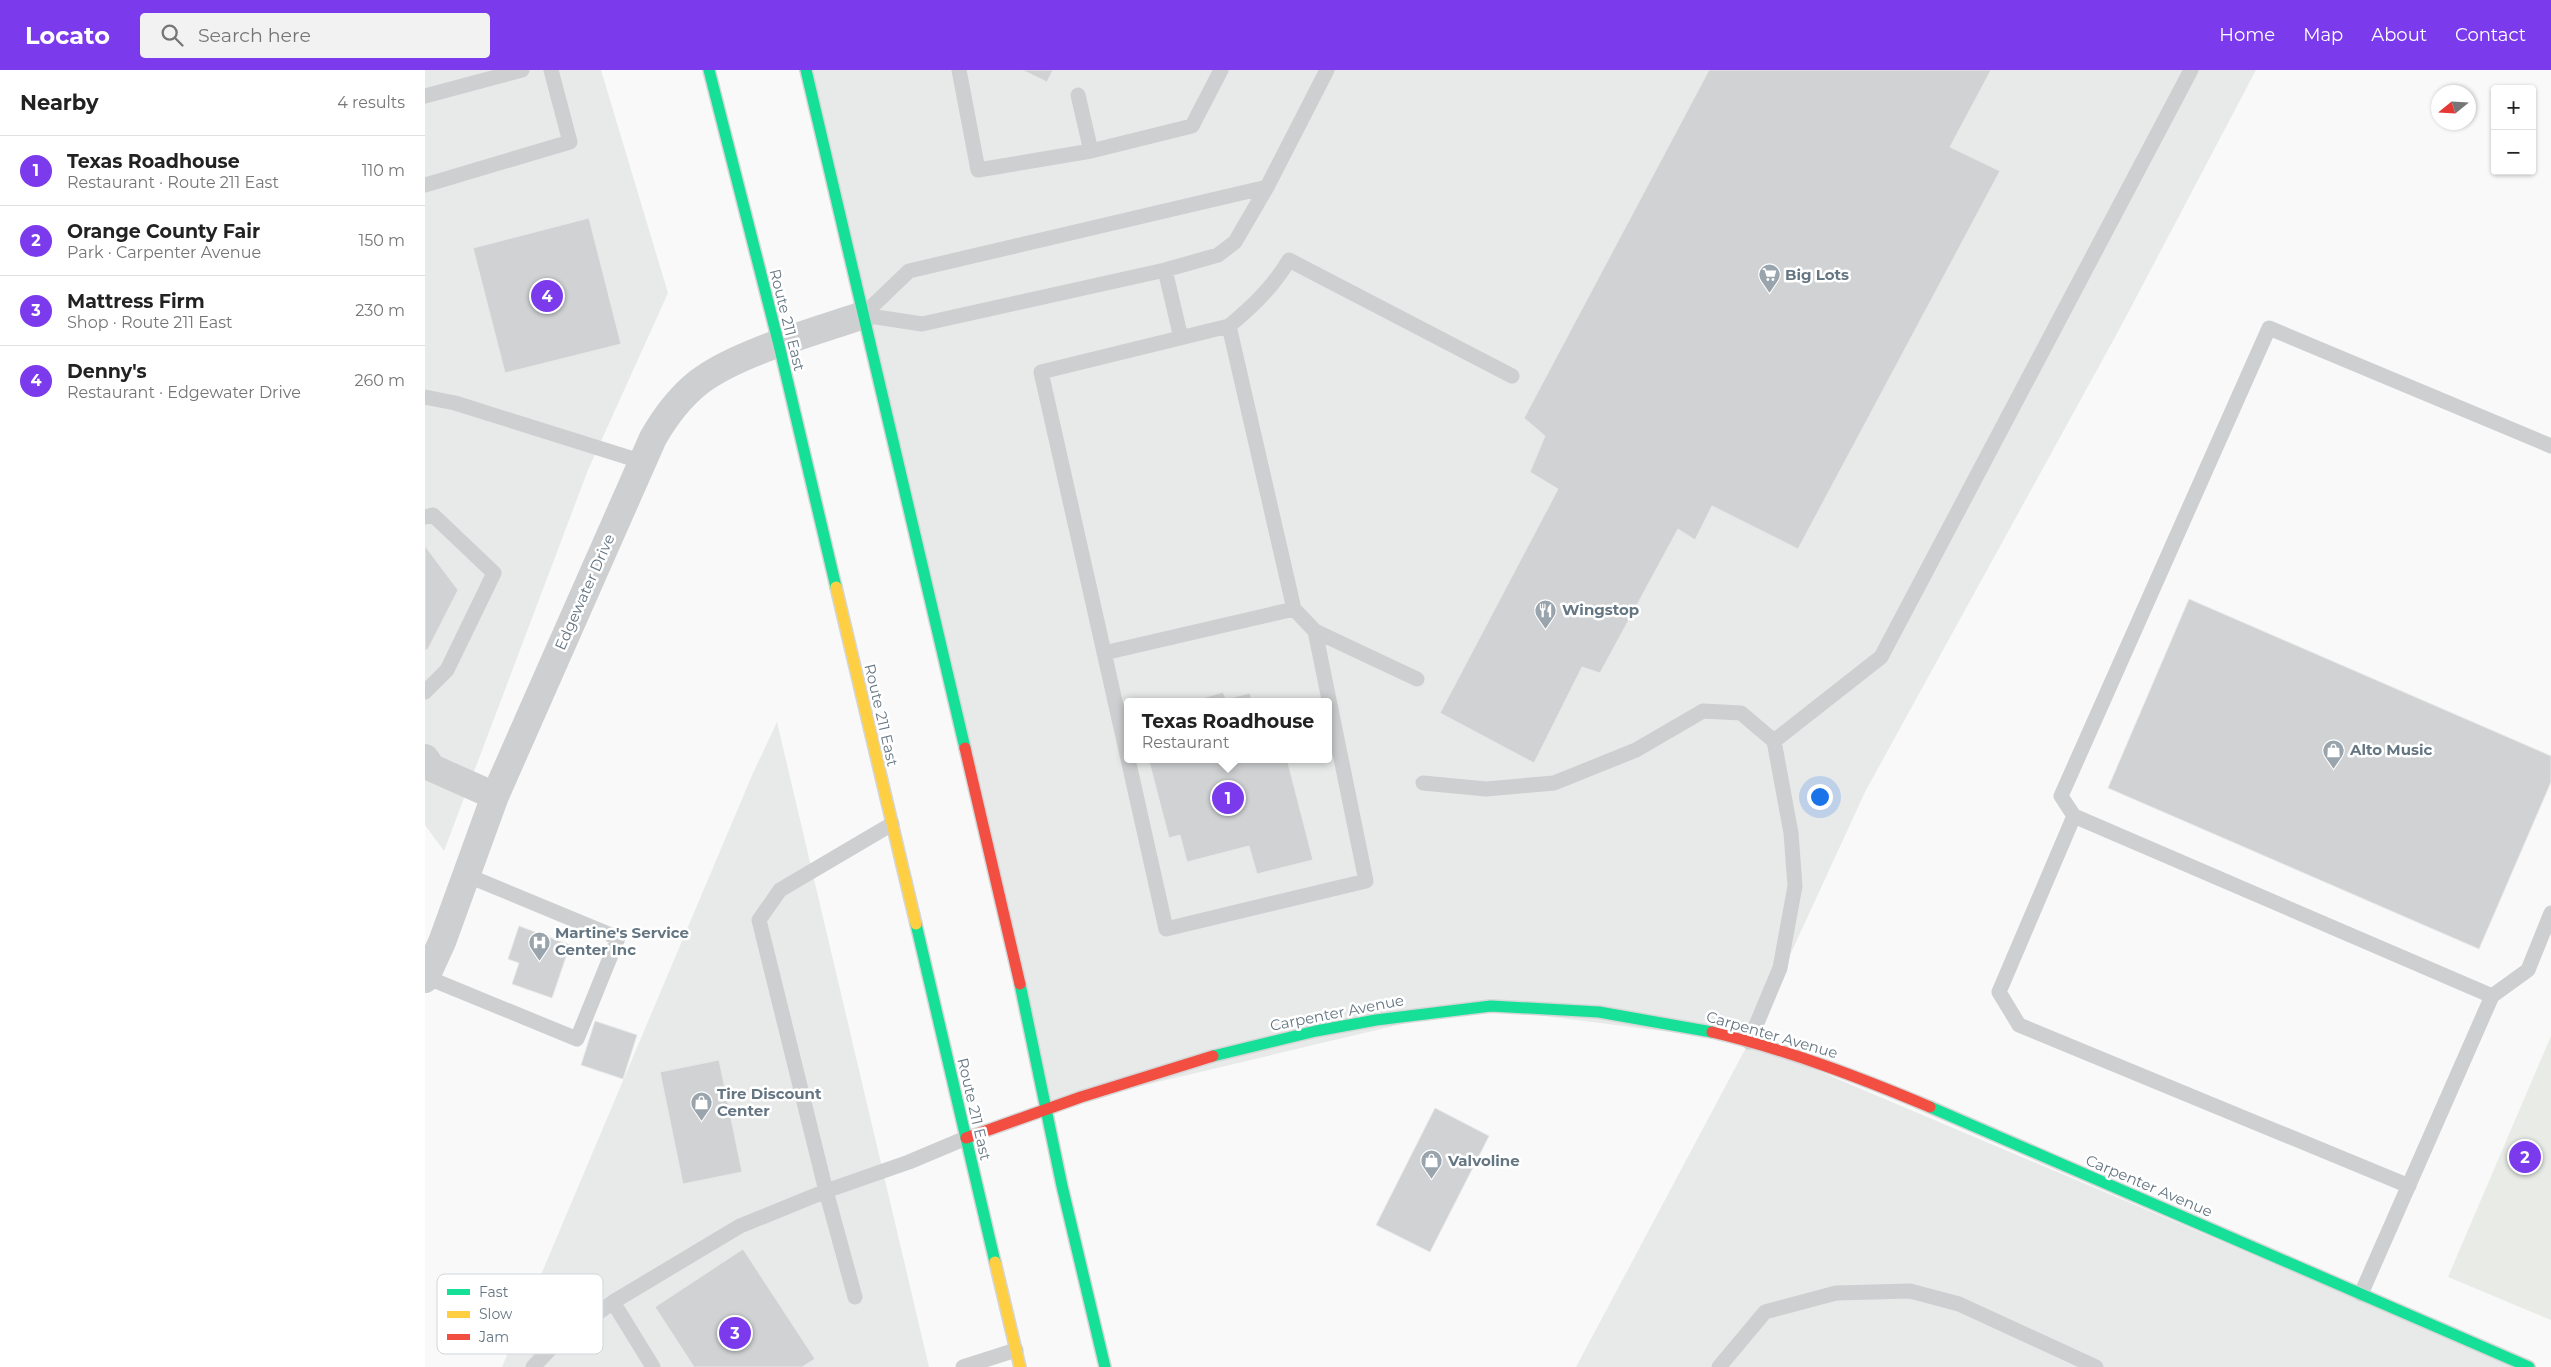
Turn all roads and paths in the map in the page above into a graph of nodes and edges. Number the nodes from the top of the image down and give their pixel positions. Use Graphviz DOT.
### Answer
graph roads {
  1 [pos="523,70"];
  2 [pos="551,70"];
  3 [pos="709,70"];
  4 [pos="806,70"];
  5 [pos="959,70"];
  6 [pos="1221,70"];
  7 [pos="1327,70"];
  8 [pos="2191,70"];
  9 [pos="1078,95"];
  10 [pos="425,96"];
  11 [pos="1091,151"];
  12 [pos="425,185"];
  13 [pos="1267,187"];
  14 [pos="1165,270"];
  15 [pos="863,315"];
  16 [pos="1229,326"];
  17 [pos="1181,338"];
  18 [pos="779,345"];
  19 [pos="1512,376"];
  20 [pos="425,397"];
  21 [pos="2551,446"];
  22 [pos="643,462"];
  23 [pos="425,516"];
  24 [pos="1294,609"];
  25 [pos="1315,631"];
  26 [pos="1104,653"];
  27 [pos="1417,679"];
  28 [pos="425,692"];
  29 [pos="1329,698"];
  30 [pos="1332,714"];
  31 [pos="1124,741"];
  32 [pos="1774,741"];
  33 [pos="425,758"];
  34 [pos="1129,763"];
  35 [pos="1423,783"];
  36 [pos="495,796"];
  37 [pos="2074,816"];
  38 [pos="892,824"];
  39 [pos="466,875"];
  40 [pos="2551,913"];
  41 [pos="425,978"];
  42 [pos="2492,996"];
  43 [pos="1749,1042"];
  44 [pos="1048,1108"];
  45 [pos="965,1138"];
  46 [pos="2409,1186"];
  47 [pos="826,1191"];
  48 [pos="2361,1294"];
  49 [pos="855,1297"];
  50 [pos="613,1302"];
  51 [pos="603,1309"];
  52 [pos="1016,1350"];
  53 [pos="545,1354"];
  54 [pos="533,1367"];
  55 [pos="653,1367"];
  56 [pos="963,1367"];
  57 [pos="1020,1367"];
  58 [pos="1105,1367"];
  59 [pos="1719,1367"];
  60 [pos="2096,1367"];
  61 [pos="2529,1367"];
  1 -- 10 [label="lane"];
  2 -- 12 [label="lane"];
  3 -- 18 [label="main road, Route 211 East"];
  4 -- 15 [label="main road"];
  5 -- 11 [label="lane"];
  6 -- 11 [label="lane"];
  7 -- 13 [label="lane"];
  8 -- 32 [label="lane"];
  9 -- 11 [label="lane"];
  13 -- 14 [label="lane"];
  13 -- 15 [label="lane"];
  14 -- 15 [label="lane"];
  14 -- 17 [label="lane"];
  15 -- 18 [label="street, Edgewater Drive"];
  15 -- 44 [label="main road"];
  16 -- 17 [label="lane"];
  16 -- 19 [label="lane"];
  16 -- 24 [label="lane"];
  17 -- 26 [label="lane"];
  18 -- 22 [label="street, Edgewater Drive"];
  18 -- 38 [label="main road, Route 211 East"];
  20 -- 22 [label="lane"];
  21 -- 37 [label="lane"];
  22 -- 36 [label="street, Edgewater Drive"];
  23 -- 28 [label="lane"];
  24 -- 25 [label="lane"];
  24 -- 26 [label="lane"];
  25 -- 27 [label="lane"];
  25 -- 29 [label="lane"];
  26 -- 31 [label="lane"];
  30 -- 34 [label="lane"];
  32 -- 35 [label="lane"];
  32 -- 43 [label="lane"];
  33 -- 36 [label="street"];
  36 -- 39 [label="street, Edgewater Drive"];
  37 -- 42 [label="lane"];
  37 -- 46 [label="lane"];
  38 -- 45 [label="main road, Route 211 East"];
  38 -- 47 [label="lane"];
  39 -- 41 [label="street, Edgewater Drive"];
  39 -- 41 [label="lane"];
  40 -- 42 [label="lane"];
  42 -- 46 [label="lane"];
  43 -- 44 [label="main road, Carpenter Avenue"];
  43 -- 48 [label="main road, Carpenter Avenue"];
  44 -- 45 [label="main road, Carpenter Avenue"];
  44 -- 58 [label="main road"];
  45 -- 47 [label="lane"];
  45 -- 52 [label="main road, Route 211 East"];
  46 -- 48 [label="lane"];
  47 -- 49 [label="lane"];
  47 -- 50 [label="lane"];
  48 -- 61 [label="main road, Carpenter Avenue"];
  50 -- 51 [label="lane"];
  50 -- 55 [label="lane"];
  52 -- 56 [label="lane"];
  52 -- 57 [label="main road, Route 211 East"];
  53 -- 54 [label="lane"];
  59 -- 60 [label="lane"];
}
